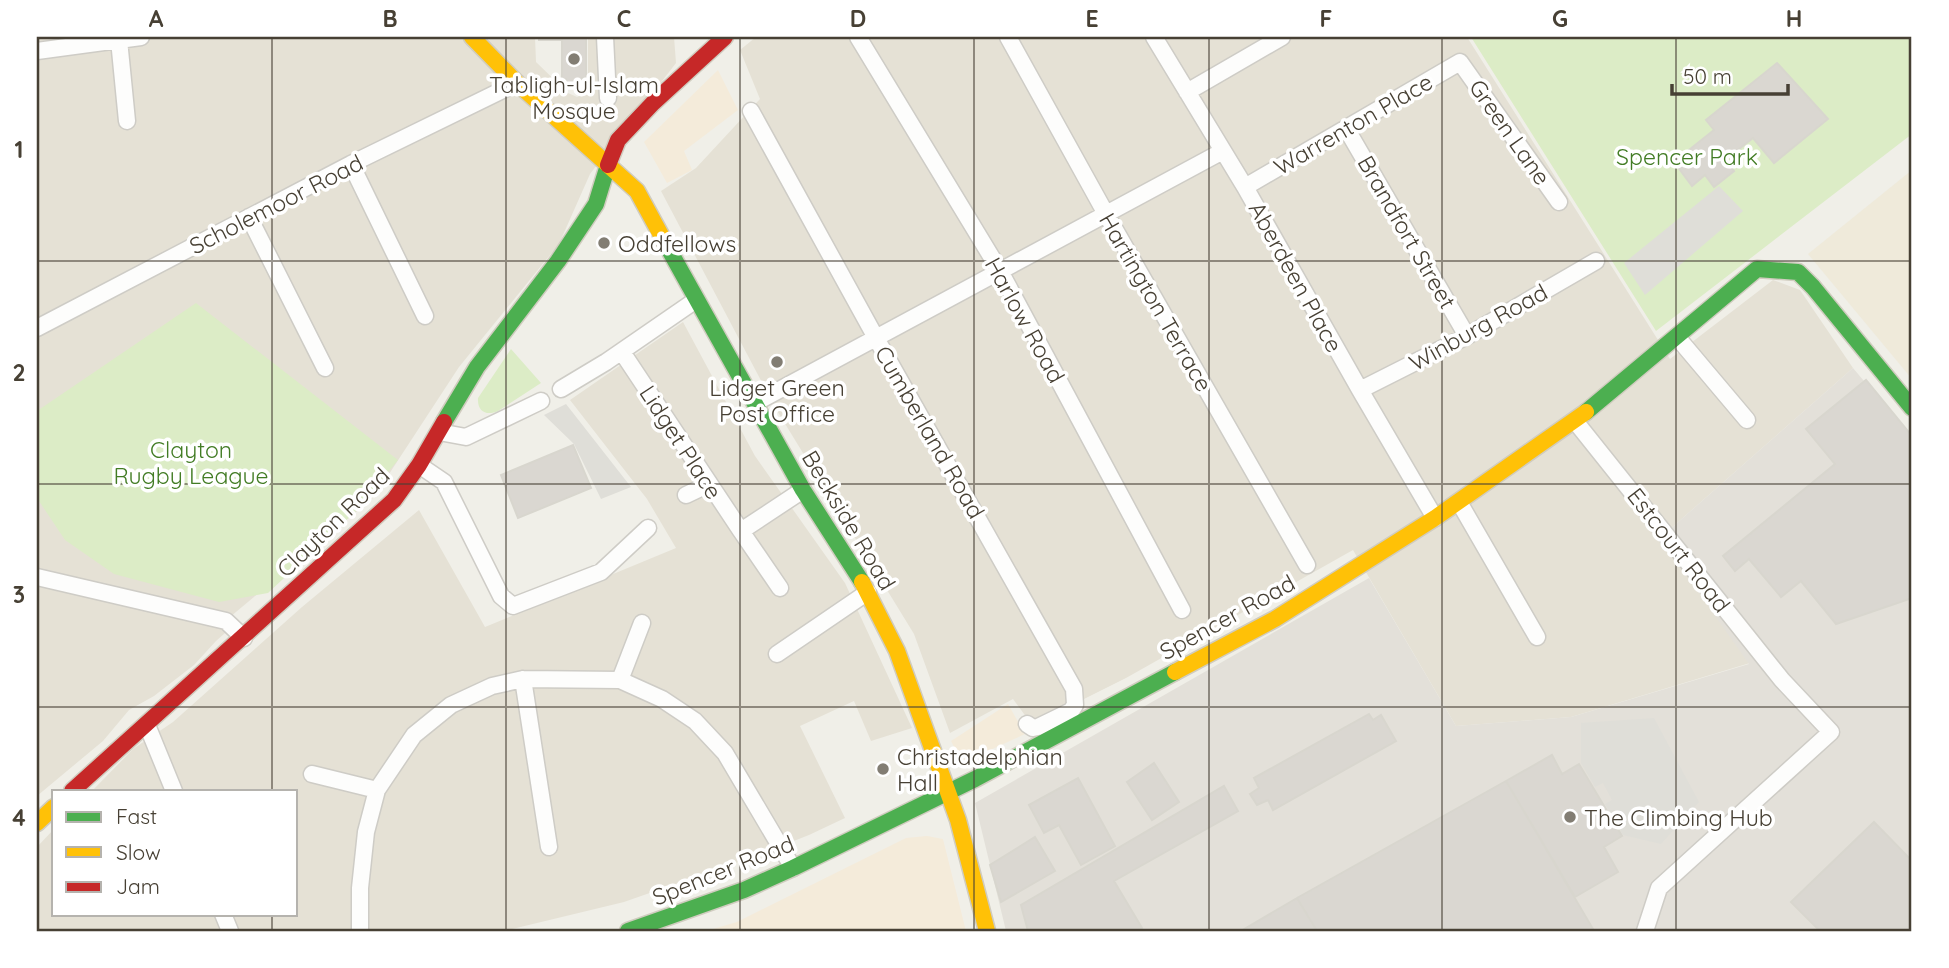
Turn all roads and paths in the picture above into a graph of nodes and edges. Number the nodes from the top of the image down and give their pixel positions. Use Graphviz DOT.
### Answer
graph roads {
  1 [pos="141,37"];
  2 [pos="605,37"];
  3 [pos="725,37"];
  4 [pos="858,37"];
  5 [pos="1008,37"];
  6 [pos="1154,37"];
  7 [pos="1282,37"];
  8 [pos="119,40"];
  9 [pos="481,41"];
  10 [pos="37,51"];
  11 [pos="1460,62"];
  12 [pos="517,83"];
  13 [pos="1187,92"];
  14 [pos="608,98"];
  15 [pos="751,111"];
  16 [pos="127,121"];
  17 [pos="1346,128"];
  18 [pos="1223,151"];
  19 [pos="351,164"];
  20 [pos="608,164"];
  21 [pos="1245,187"];
  22 [pos="1559,202"];
  23 [pos="1106,214"];
  24 [pos="249,217"];
  25 [pos="1596,261"];
  26 [pos="1000,271"];
  27 [pos="696,300"];
  28 [pos="425,316"];
  29 [pos="37,328"];
  30 [pos="1467,336"];
  31 [pos="1677,337"];
  32 [pos="876,338"];
  33 [pos="622,352"];
  34 [pos="325,368"];
  35 [pos="561,389"];
  36 [pos="1360,390"];
  37 [pos="541,401"];
  38 [pos="755,403"];
  39 [pos="1912,408"];
  40 [pos="1747,420"];
  41 [pos="1575,421"];
  42 [pos="439,432"];
  43 [pos="419,465"];
  44 [pos="709,484"];
  45 [pos="803,490"];
  46 [pos="686,495"];
  47 [pos="1459,502"];
  48 [pos="1435,518"];
  49 [pos="648,528"];
  50 [pos="741,531"];
  51 [pos="1307,565"];
  52 [pos="37,578"];
  53 [pos="780,588"];
  54 [pos="867,592"];
  55 [pos="1182,610"];
  56 [pos="642,623"];
  57 [pos="1537,637"];
  58 [pos="244,638"];
  59 [pos="777,654"];
  60 [pos="523,679"];
  61 [pos="620,680"];
  62 [pos="1027,724"];
  63 [pos="147,725"];
  64 [pos="312,774"];
  65 [pos="73,790"];
  66 [pos="174,790"];
  67 [pos="377,790"];
  68 [pos="947,791"];
  69 [pos="52,809"];
  70 [pos="37,823"];
  71 [pos="550,847"];
  72 [pos="793,868"];
  73 [pos="360,931"];
  74 [pos="628,931"];
  75 [pos="987,931"];
  76 [pos="1645,931"];
  1 -- 8 [label="street"];
  2 -- 14 [label="street"];
  3 -- 20 [label="street, Clayton Road"];
  4 -- 26 [label="street, Harlow Road"];
  5 -- 23 [label="street, Hartington Terrace"];
  6 -- 13 [label="street, Aberdeen Place"];
  7 -- 13 [label="street"];
  8 -- 10 [label="street"];
  8 -- 16 [label="street"];
  9 -- 12 [label="street, Beckside Road"];
  11 -- 17 [label="street, Warrenton Place"];
  11 -- 22 [label="street, Green Lane"];
  12 -- 19 [label="street, Scholemoor Road"];
  12 -- 20 [label="street, Beckside Road"];
  13 -- 18 [label="street, Aberdeen Place"];
  15 -- 32 [label="street, Cumberland Road"];
  17 -- 21 [label="street, Warrenton Place"];
  17 -- 30 [label="street, Brandfort Street"];
  18 -- 21 [label="street, Aberdeen Place"];
  18 -- 23 [label="street"];
  19 -- 24 [label="street, Scholemoor Road"];
  19 -- 28 [label="street"];
  20 -- 27 [label="street, Beckside Road"];
  20 -- 42 [label="street, Clayton Road"];
  21 -- 36 [label="street, Aberdeen Place"];
  23 -- 26 [label="street"];
  23 -- 51 [label="street, Hartington Terrace"];
  24 -- 29 [label="street, Scholemoor Road"];
  24 -- 34 [label="street"];
  25 -- 30 [label="street, Winburg Road"];
  26 -- 32 [label="street"];
  26 -- 55 [label="street, Harlow Road"];
  27 -- 33 [label="street"];
  27 -- 38 [label="street, Beckside Road"];
  30 -- 36 [label="street, Winburg Road"];
  31 -- 39 [label="street, Spencer Road"];
  31 -- 40 [label="street"];
  31 -- 41 [label="street, Spencer Road"];
  32 -- 38 [label="street"];
  32 -- 62 [label="street, Cumberland Road"];
  33 -- 35 [label="street"];
  33 -- 44 [label="street, Lidget Place"];
  36 -- 48 [label="street, Aberdeen Place"];
  37 -- 42 [label="street"];
  38 -- 45 [label="street, Beckside Road"];
  41 -- 47 [label="street, Spencer Road"];
  41 -- 76 [label="street, Estcourt Road"];
  42 -- 43 [label="street, Clayton Road"];
  43 -- 49 [label="street"];
  43 -- 58 [label="street, Clayton Road"];
  44 -- 46 [label="street"];
  44 -- 50 [label="street, Lidget Place"];
  45 -- 50 [label="street"];
  45 -- 54 [label="street, Beckside Road"];
  47 -- 48 [label="street, Spencer Road"];
  47 -- 57 [label="street"];
  48 -- 68 [label="street, Spencer Road"];
  50 -- 53 [label="street, Lidget Place"];
  52 -- 58 [label="street"];
  54 -- 59 [label="street"];
  54 -- 68 [label="street, Beckside Road"];
  56 -- 61 [label="street"];
  58 -- 63 [label="street, Clayton Road"];
  60 -- 61 [label="street"];
  60 -- 67 [label="street"];
  60 -- 71 [label="street"];
  61 -- 72 [label="street"];
  63 -- 65 [label="street, Clayton Road"];
  63 -- 66 [label="street"];
  64 -- 67 [label="street"];
  67 -- 73 [label="street"];
  68 -- 72 [label="street, Spencer Road"];
  68 -- 75 [label="street, Beckside Road"];
  69 -- 70 [label="street"];
  72 -- 74 [label="street, Spencer Road"];
}
